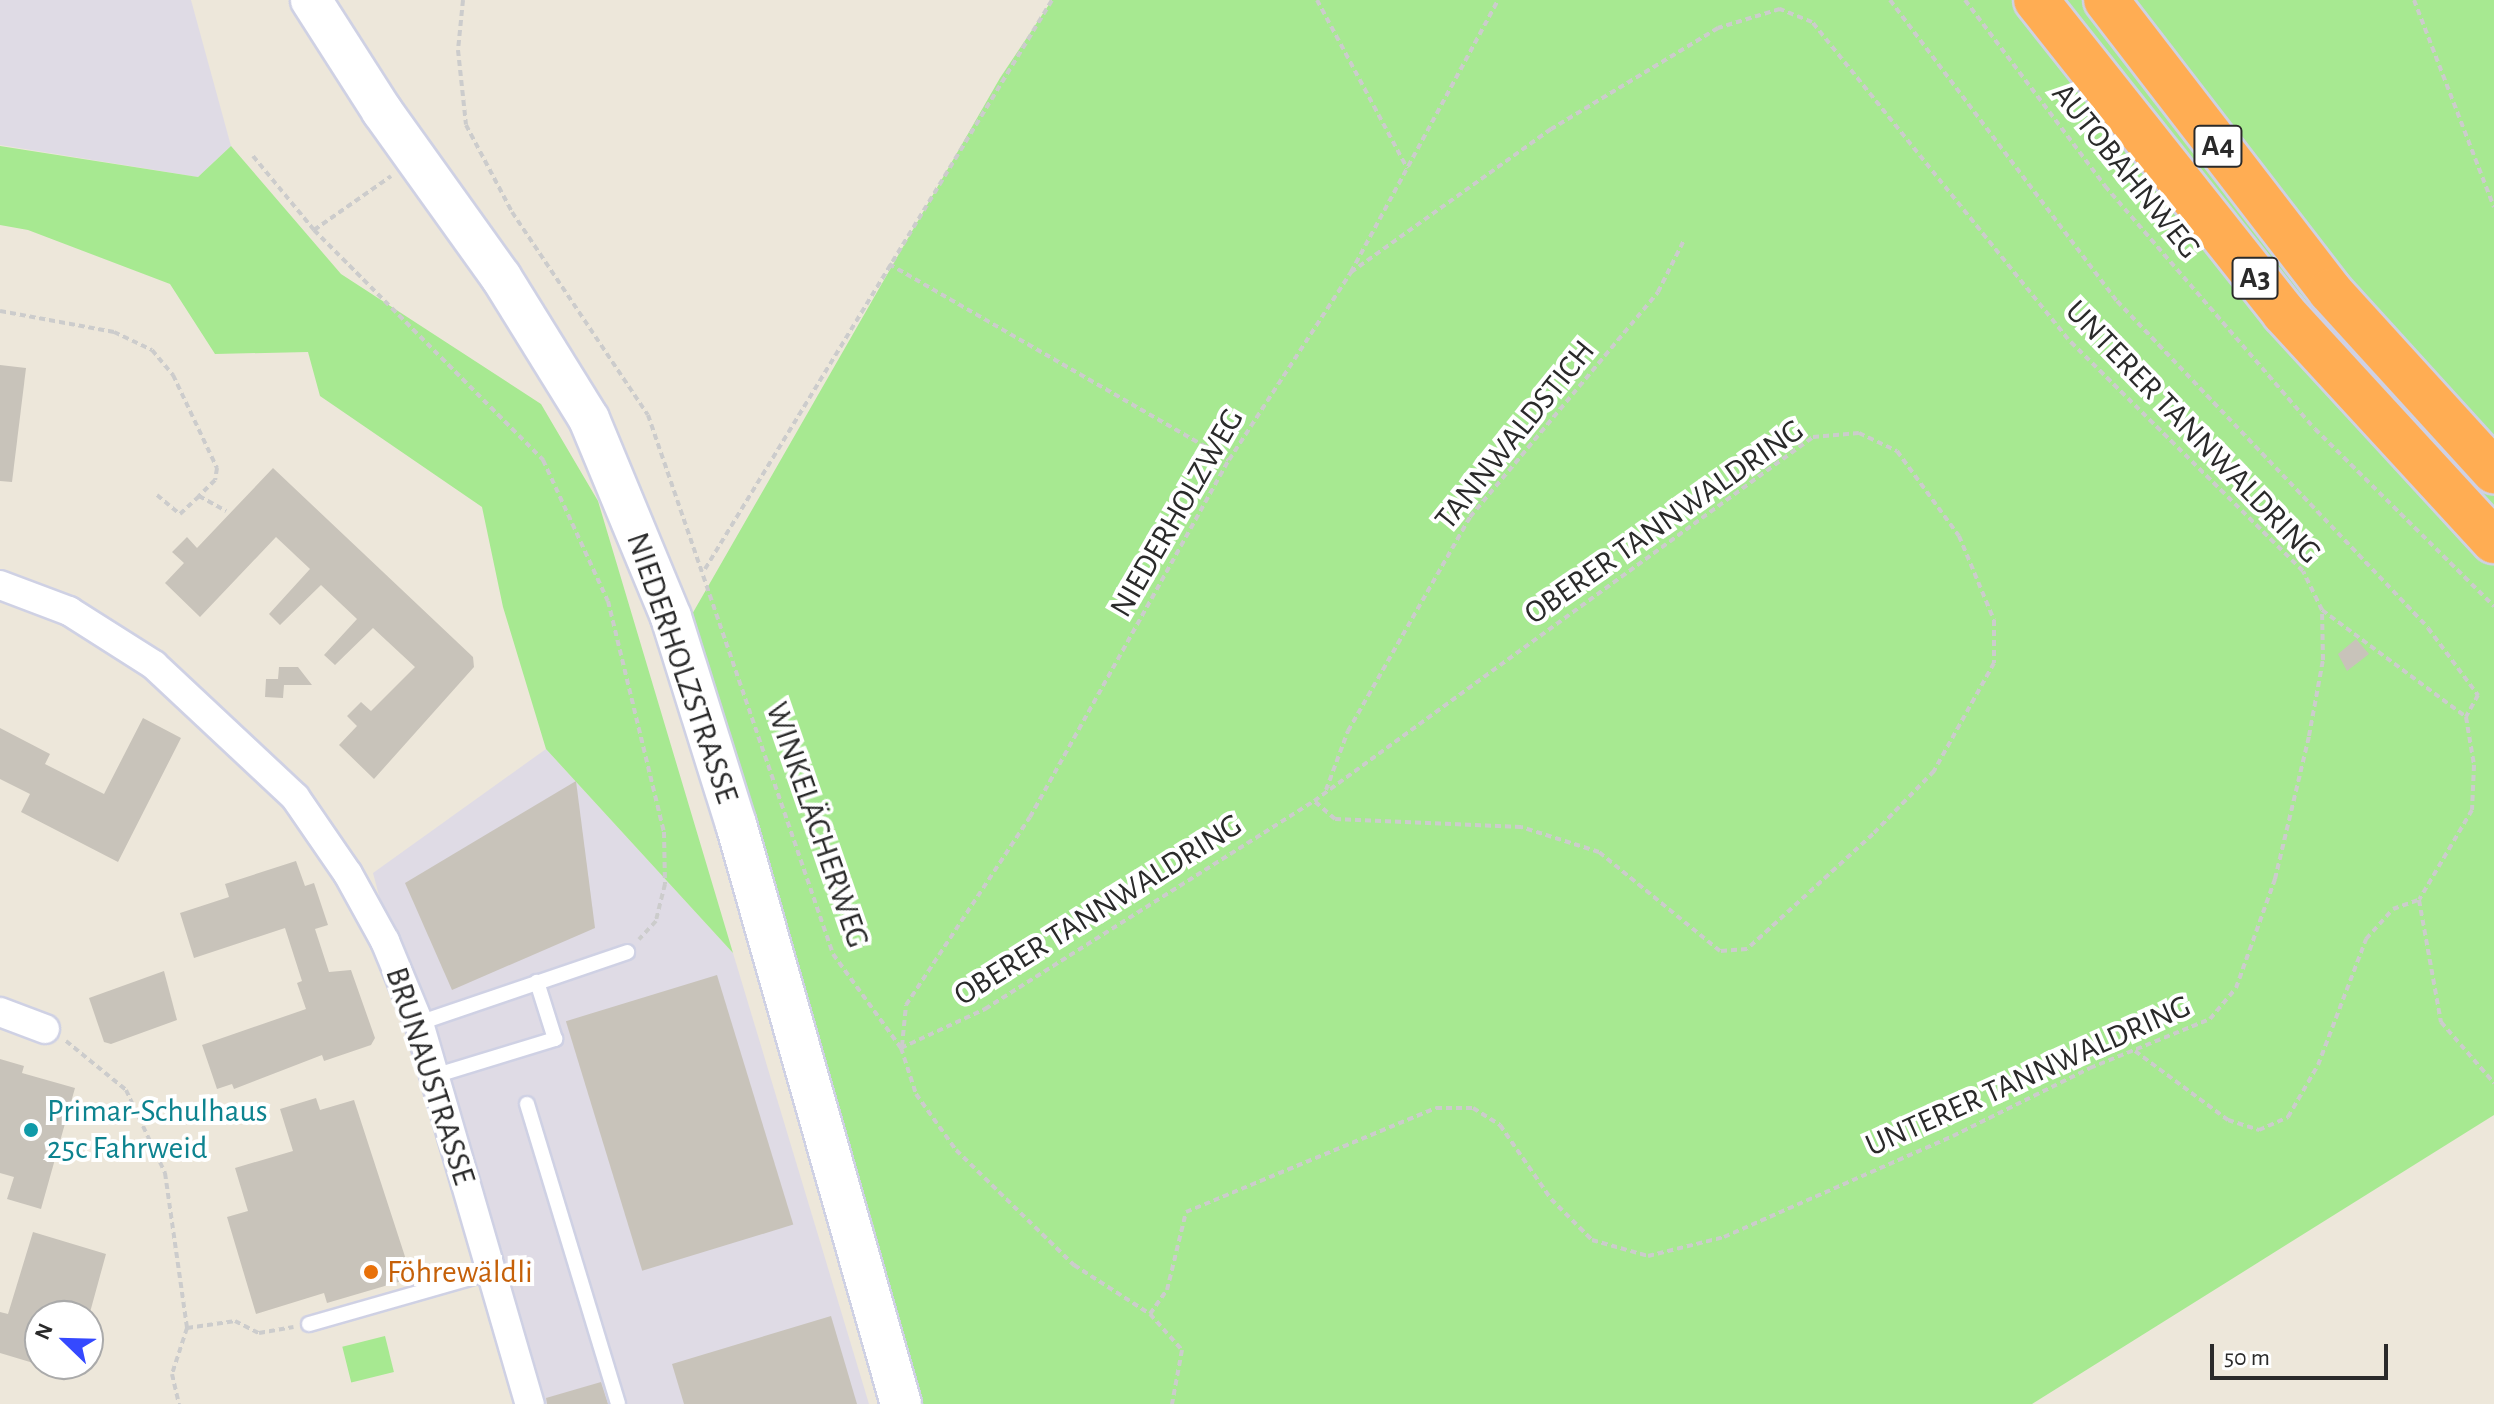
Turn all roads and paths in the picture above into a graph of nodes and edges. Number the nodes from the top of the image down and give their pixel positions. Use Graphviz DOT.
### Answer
graph roads {
  1 [pos="311,0"];
  2 [pos="463,0"];
  3 [pos="1052,0"];
  4 [pos="1317,0"];
  5 [pos="1498,0"];
  6 [pos="1890,0"];
  7 [pos="1965,0"];
  8 [pos="2036,0"];
  9 [pos="2086,0"];
  10 [pos="2106,0"];
  11 [pos="2414,0"];
  12 [pos="253,156"];
  13 [pos="416,158"];
  14 [pos="1407,168"];
  15 [pos="2494,207"];
  16 [pos="314,230"];
  17 [pos="1684,240"];
  18 [pos="889,264"];
  19 [pos="1351,272"];
  20 [pos="2330,291"];
  21 [pos="0,311"];
  22 [pos="1229,460"];
  23 [pos="2494,471"];
  24 [pos="157,495"];
  25 [pos="199,496"];
  26 [pos="226,511"];
  27 [pos="2494,541"];
  28 [pos="705,569"];
  29 [pos="0,585"];
  30 [pos="2494,606"];
  31 [pos="2322,610"];
  32 [pos="2466,717"];
  33 [pos="1326,792"];
  34 [pos="1314,801"];
  35 [pos="2419,900"];
  36 [pos="627,952"];
  37 [pos="537,982"];
  38 [pos="0,1012"];
  39 [pos="419,1023"];
  40 [pos="45,1029"];
  41 [pos="901,1048"];
  42 [pos="2135,1051"];
  43 [pos="434,1076"];
  44 [pos="2494,1083"];
  45 [pos="527,1104"];
  46 [pos="492,1272"];
  47 [pos="1150,1314"];
  48 [pos="309,1324"];
  49 [pos="187,1328"];
  50 [pos="179,1404"];
  51 [pos="530,1404"];
  52 [pos="618,1404"];
  53 [pos="901,1404"];
  54 [pos="1172,1404"];
  1 -- 13 [label="main road, NIEDERHOLZSTRASSE"];
  2 -- 28 [label="path, WINKELÄCHERWEG"];
  3 -- 18 [label="path"];
  4 -- 14 [label="path"];
  5 -- 14 [label="path, NIEDERHOLZWEG"];
  6 -- 32 [label="path"];
  7 -- 30 [label="path, AUTOBAHNWEG"];
  8 -- 27 [label="highway, A3"];
  9 -- 20 [label="highway, A3"];
  10 -- 20 [label="highway, A4"];
  11 -- 15 [label="path"];
  12 -- 16 [label="path"];
  13 -- 16 [label="path"];
  13 -- 53 [label="main road, NIEDERHOLZSTRASSE"];
  14 -- 19 [label="path, NIEDERHOLZWEG"];
  16 -- 36 [label="path"];
  17 -- 33 [label="path, TANNWALDSTICH"];
  18 -- 22 [label="path"];
  18 -- 28 [label="path"];
  19 -- 22 [label="path, NIEDERHOLZWEG"];
  19 -- 31 [label="path, UNTERER TANNWALDRING"];
  20 -- 23 [label="highway, A3"];
  21 -- 25 [label="path"];
  22 -- 41 [label="path, NIEDERHOLZWEG"];
  24 -- 25 [label="path"];
  25 -- 26 [label="path"];
  28 -- 41 [label="path, WINKELÄCHERWEG"];
  29 -- 39 [label="street, BRUNAUSTRASSE"];
  31 -- 32 [label="path"];
  31 -- 42 [label="path, UNTERER TANNWALDRING"];
  32 -- 35 [label="path"];
  33 -- 34 [label="path, OBERER TANNWALDRING"];
  33 -- 34 [label="path, OBERER TANNWALDRING"];
  34 -- 41 [label="path, OBERER TANNWALDRING"];
  35 -- 42 [label="path"];
  35 -- 44 [label="path"];
  36 -- 37 [label="lane"];
  37 -- 39 [label="lane"];
  37 -- 43 [label="lane"];
  38 -- 40 [label="street"];
  39 -- 43 [label="street, BRUNAUSTRASSE"];
  40 -- 49 [label="path"];
  41 -- 47 [label="path, WINKELÄCHERWEG"];
  42 -- 47 [label="path, UNTERER TANNWALDRING"];
  43 -- 46 [label="street, BRUNAUSTRASSE"];
  45 -- 52 [label="lane"];
  46 -- 48 [label="lane"];
  46 -- 51 [label="street, BRUNAUSTRASSE"];
  47 -- 54 [label="path"];
  48 -- 49 [label="path"];
  49 -- 50 [label="path"];
}
